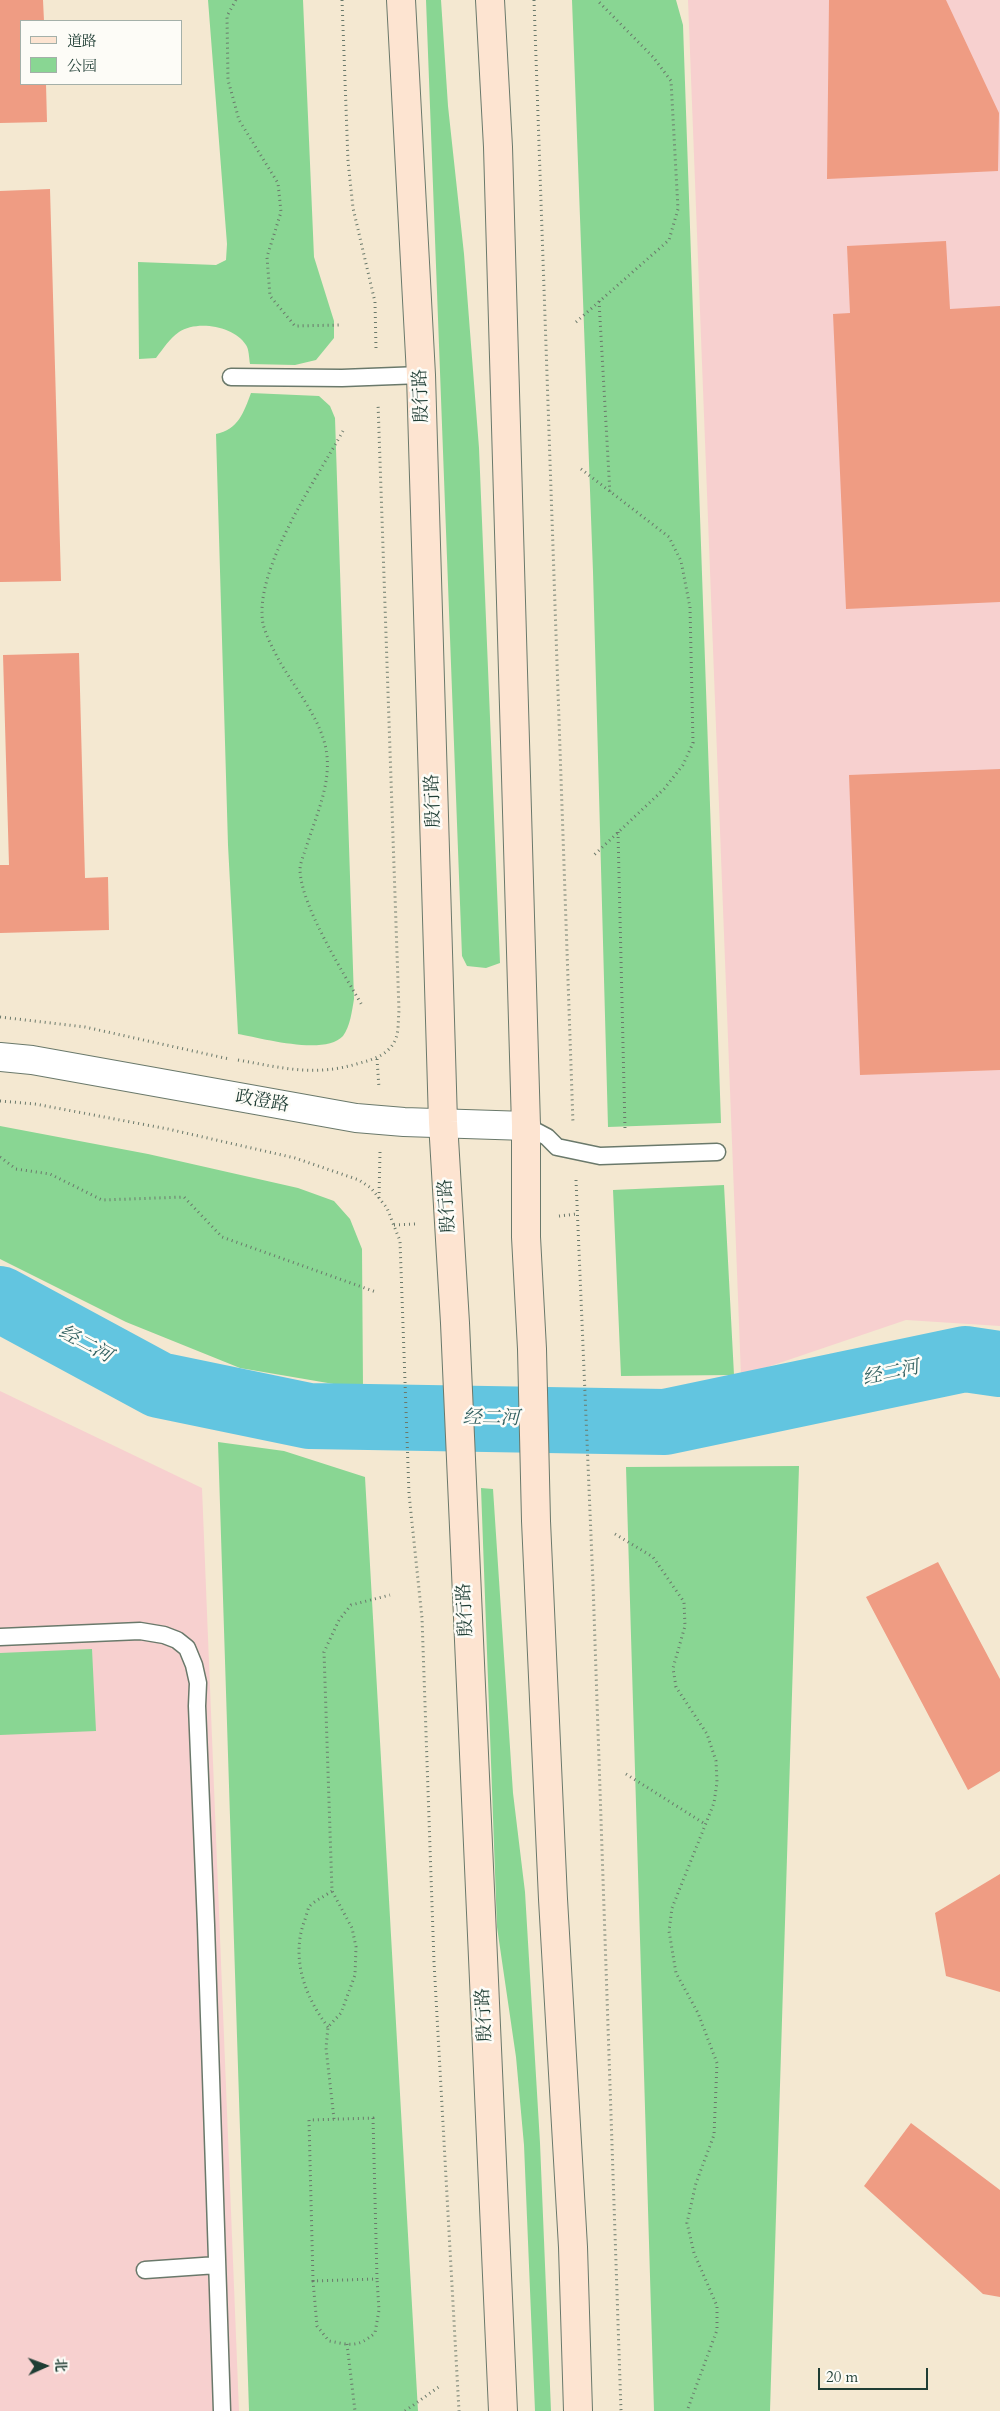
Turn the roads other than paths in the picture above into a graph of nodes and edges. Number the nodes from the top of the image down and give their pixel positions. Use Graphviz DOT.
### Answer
graph roads {
  1 [pos="401,0"];
  2 [pos="490,0"];
  3 [pos="422,375"];
  4 [pos="231,377"];
  5 [pos="0,1057"];
  6 [pos="443,1122"];
  7 [pos="526,1126"];
  8 [pos="717,1152"];
  9 [pos="0,1637"];
  10 [pos="217,2266"];
  11 [pos="146,2270"];
  12 [pos="222,2411"];
  13 [pos="503,2411"];
  14 [pos="578,2411"];
  1 -- 3 [label="main road, 殷行路"];
  2 -- 7 [label="main road"];
  3 -- 4 [label="lane"];
  3 -- 6 [label="main road, 殷行路"];
  5 -- 6 [label="street, 政澄路"];
  6 -- 7 [label="street, 政澄路"];
  6 -- 13 [label="main road, 殷行路"];
  7 -- 8 [label="lane"];
  7 -- 14 [label="main road"];
  9 -- 10 [label="lane"];
  10 -- 11 [label="lane"];
  10 -- 12 [label="lane"];
}
